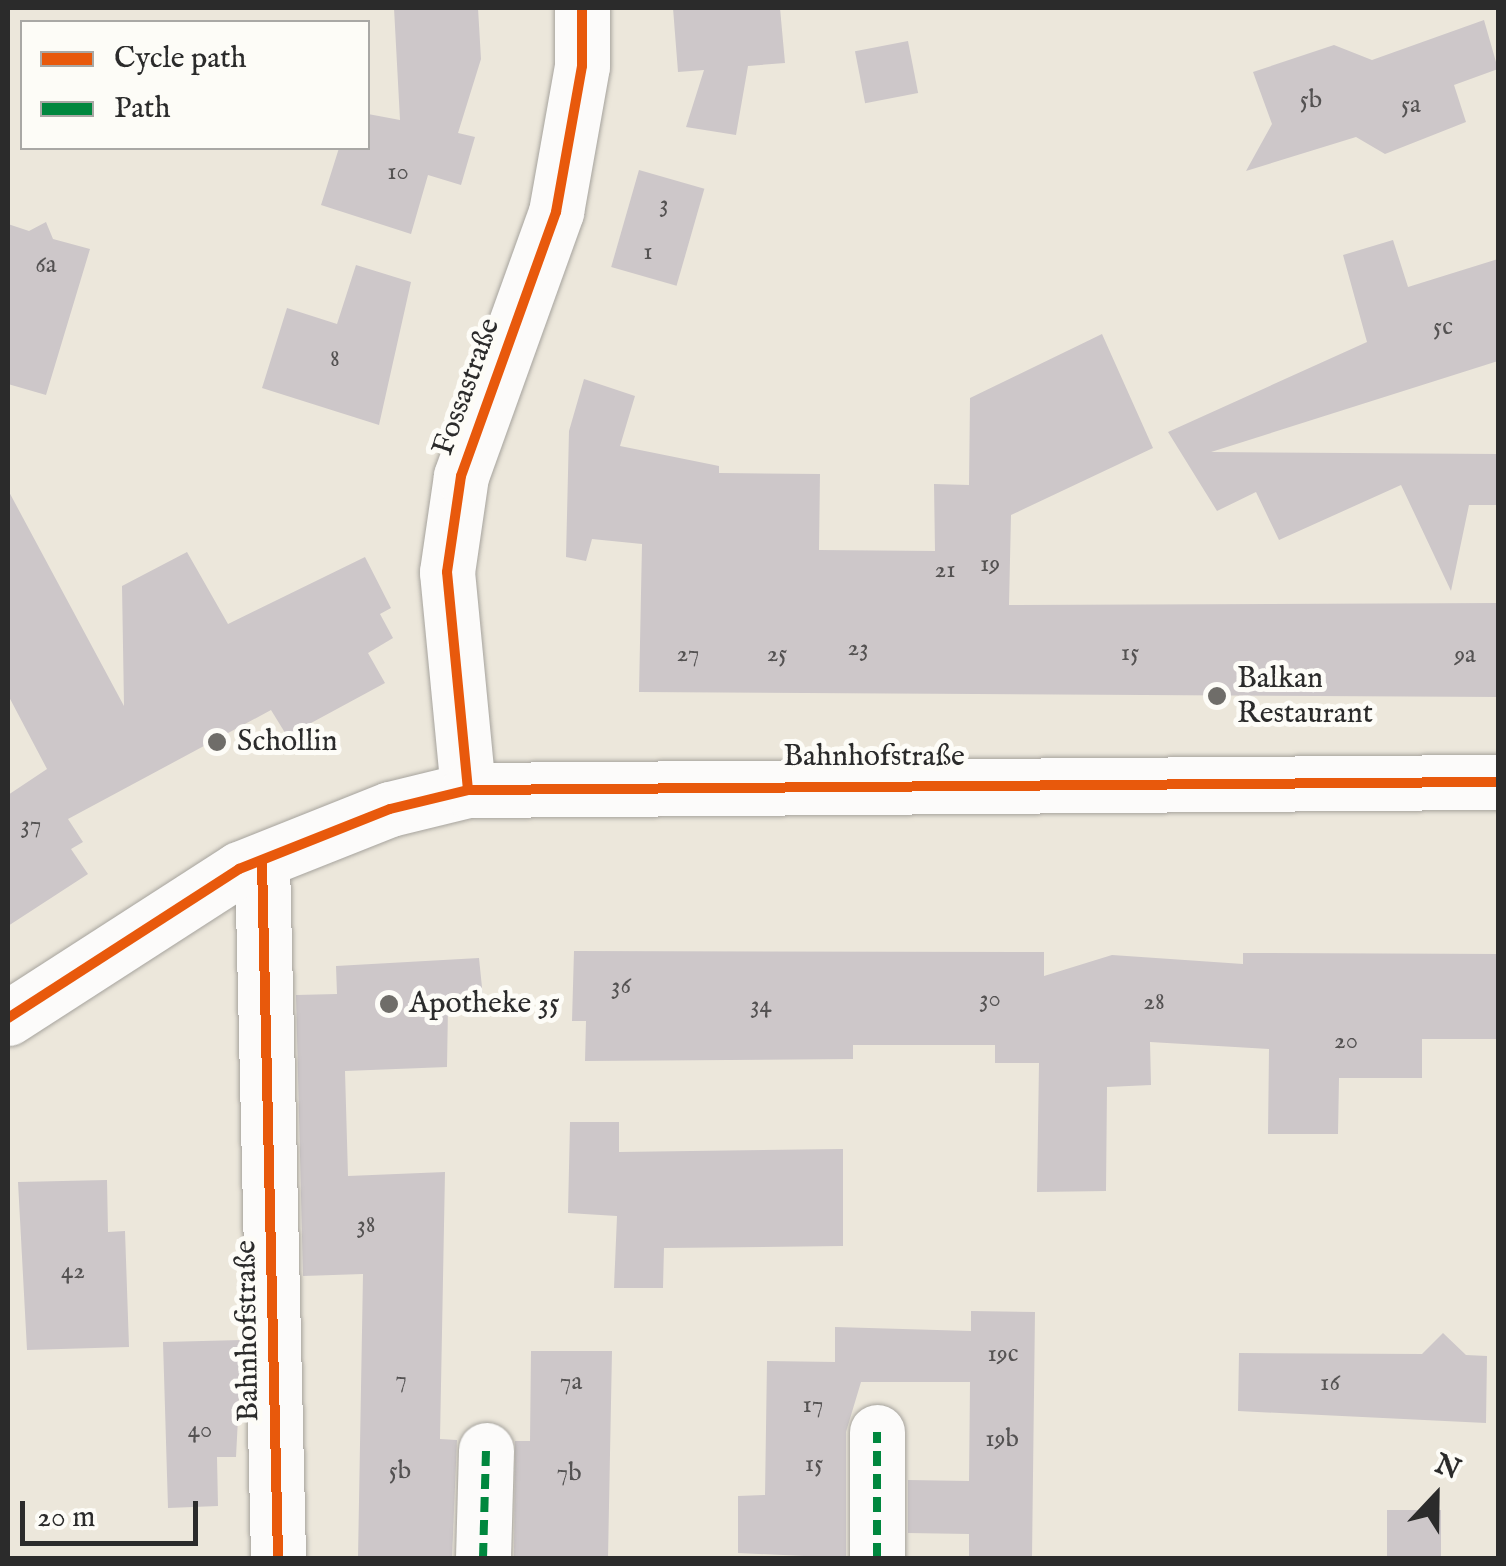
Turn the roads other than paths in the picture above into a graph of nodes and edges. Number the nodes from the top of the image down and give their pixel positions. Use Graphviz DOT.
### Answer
graph roads {
  1 [pos="582,8"];
  2 [pos="1498,782"];
  3 [pos="468,790"];
  4 [pos="262,862"];
  5 [pos="8,1018"];
  6 [pos="877,1432"];
  7 [pos="486,1450"];
  8 [pos="278,1558"];
  9 [pos="483,1558"];
  10 [pos="876,1558"];
  1 -- 3 [label="street, Fossastraße"];
  2 -- 3 [label="street, Bahnhofstraße"];
  3 -- 4 [label="street, Bahnhofstraße"];
  4 -- 5 [label="street, Bahnhofstraße"];
  4 -- 8 [label="street, Bahnhofstraße"];
  6 -- 10 [label="street"];
  7 -- 9 [label="street"];
}
